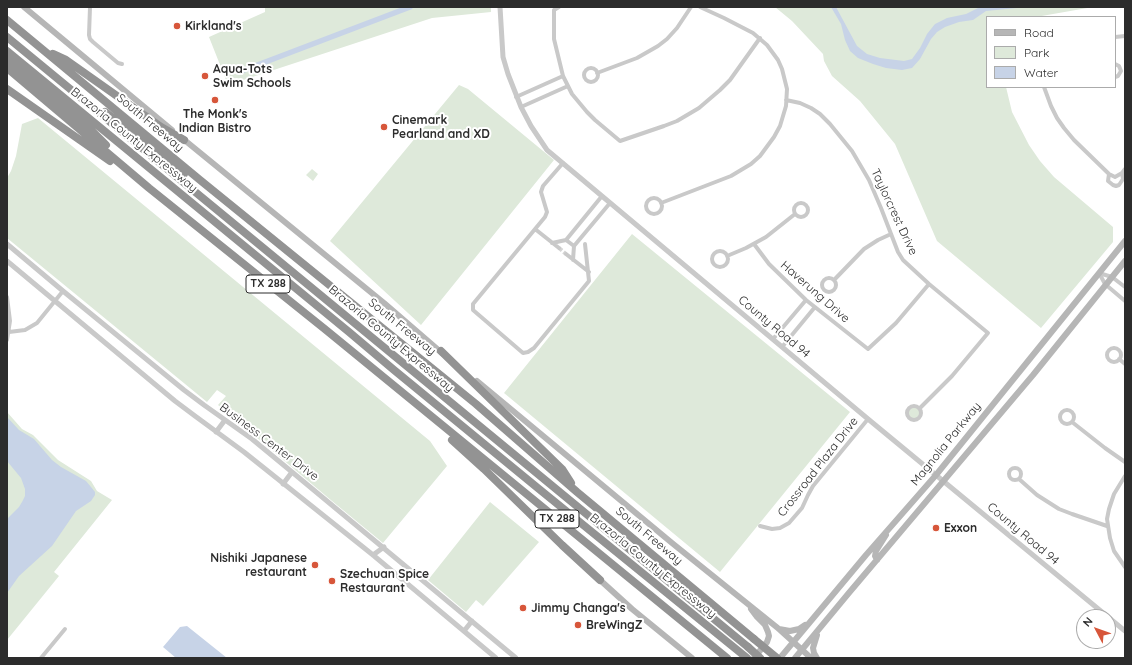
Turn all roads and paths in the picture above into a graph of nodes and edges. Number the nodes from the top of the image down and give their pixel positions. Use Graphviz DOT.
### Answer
graph roads {
  1 [pos="24,7"];
  2 [pos="90,7"];
  3 [pos="500,7"];
  4 [pos="559,7"];
  5 [pos="691,7"];
  6 [pos="700,7"];
  7 [pos="7,20"];
  8 [pos="7,38"];
  9 [pos="760,38"];
  10 [pos="7,51"];
  11 [pos="46,51"];
  12 [pos="24,52"];
  13 [pos="7,59"];
  14 [pos="122,64"];
  15 [pos="1116,64"];
  16 [pos="7,68"];
  17 [pos="597,72"];
  18 [pos="563,76"];
  19 [pos="1116,77"];
  20 [pos="568,86"];
  21 [pos="1044,88"];
  22 [pos="7,89"];
  23 [pos="516,97"];
  24 [pos="786,100"];
  25 [pos="521,107"];
  26 [pos="184,140"];
  27 [pos="563,163"];
  28 [pos="1125,169"];
  29 [pos="1122,173"];
  30 [pos="1109,174"];
  31 [pos="149,188"];
  32 [pos="602,196"];
  33 [pos="225,200"];
  34 [pos="610,203"];
  35 [pos="661,203"];
  36 [pos="795,214"];
  37 [pos="535,229"];
  38 [pos="891,234"];
  39 [pos="566,240"];
  40 [pos="1125,241"];
  41 [pos="552,242"];
  42 [pos="7,244"];
  43 [pos="585,244"];
  44 [pos="754,244"];
  45 [pos="574,246"];
  46 [pos="559,248"];
  47 [pos="566,254"];
  48 [pos="727,256"];
  49 [pos="573,260"];
  50 [pos="7,261"];
  51 [pos="1125,261"];
  52 [pos="589,272"];
  53 [pos="1099,273"];
  54 [pos="1112,277"];
  55 [pos="834,280"];
  56 [pos="929,284"];
  57 [pos="1105,284"];
  58 [pos="1125,287"];
  59 [pos="63,291"];
  60 [pos="7,297"];
  61 [pos="806,300"];
  62 [pos="56,301"];
  63 [pos="1125,301"];
  64 [pos="815,307"];
  65 [pos="8,332"];
  66 [pos="773,339"];
  67 [pos="7,340"];
  68 [pos="782,347"];
  69 [pos="441,351"];
  70 [pos="1119,359"];
  71 [pos="1125,364"];
  72 [pos="1016,376"];
  73 [pos="386,380"];
  74 [pos="1026,383"];
  75 [pos="920,408"];
  76 [pos="868,419"];
  77 [pos="224,420"];
  78 [pos="1072,422"];
  79 [pos="216,432"];
  80 [pos="1125,462"];
  81 [pos="292,472"];
  82 [pos="936,475"];
  83 [pos="1125,476"];
  84 [pos="1019,479"];
  85 [pos="943,481"];
  86 [pos="283,484"];
  87 [pos="577,492"];
  88 [pos="760,526"];
  89 [pos="1107,526"];
  90 [pos="891,527"];
  91 [pos="384,547"];
  92 [pos="373,555"];
  93 [pos="876,560"];
  94 [pos="1125,567"];
  95 [pos="600,580"];
  96 [pos="745,602"];
  97 [pos="813,619"];
  98 [pos="472,621"];
  99 [pos="822,626"];
  100 [pos="65,629"];
  101 [pos="779,629"];
  102 [pos="1124,629"];
  103 [pos="464,631"];
  104 [pos="793,643"];
  105 [pos="802,650"];
  106 [pos="746,653"];
  107 [pos="41,658"];
  108 [pos="496,658"];
  109 [pos="516,658"];
  110 [pos="692,658"];
  111 [pos="727,658"];
  112 [pos="754,658"];
  113 [pos="760,658"];
  114 [pos="779,658"];
  115 [pos="795,658"];
  116 [pos="811,658"];
  117 [pos="817,658"];
  1 -- 26 [label="main road"];
  2 -- 14 [label="street"];
  3 -- 23 [label="street, County Road 94"];
  4 -- 18 [label="street"];
  5 -- 17 [label="street"];
  6 -- 9 [label="street"];
  7 -- 11 [label="highway, South Freeway / TX 288"];
  8 -- 12 [label="highway, Brazoria County Expressway"];
  9 -- 20 [label="street"];
  9 -- 24 [label="street"];
  10 -- 106 [label="highway, Brazoria County Expressway"];
  11 -- 26 [label="highway"];
  11 -- 33 [label="highway, South Freeway / TX 288"];
  12 -- 33 [label="highway"];
  12 -- 106 [label="highway, Brazoria County Expressway"];
  13 -- 31 [label="highway"];
  15 -- 19 [label="street"];
  16 -- 31 [label="highway, TX 288"];
  18 -- 20 [label="street"];
  18 -- 23 [label="street"];
  20 -- 25 [label="street"];
  21 -- 30 [label="street"];
  22 -- 31 [label="highway"];
  23 -- 25 [label="street, County Road 94"];
  24 -- 35 [label="street"];
  24 -- 38 [label="street, Taylorcrest Drive"];
  25 -- 27 [label="street, County Road 94"];
  26 -- 69 [label="main road"];
  27 -- 32 [label="street, County Road 94"];
  27 -- 37 [label="street"];
  28 -- 29 [label="street"];
  29 -- 30 [label="street"];
  29 -- 30 [label="street"];
  31 -- 73 [label="highway, TX 288"];
  32 -- 34 [label="street, County Road 94"];
  32 -- 39 [label="street"];
  33 -- 87 [label="highway, South Freeway / TX 288"];
  34 -- 45 [label="street"];
  34 -- 66 [label="street, County Road 94"];
  36 -- 44 [label="street"];
  37 -- 41 [label="street"];
  37 -- 52 [label="street"];
  38 -- 55 [label="street"];
  38 -- 56 [label="street, Taylorcrest Drive"];
  39 -- 41 [label="street"];
  39 -- 45 [label="street"];
  40 -- 53 [label="main road, Magnolia Parkway"];
  41 -- 46 [label="street"];
  42 -- 59 [label="street, Business Center Drive"];
  43 -- 52 [label="street"];
  44 -- 48 [label="street"];
  44 -- 61 [label="street, Haverung Drive"];
  45 -- 49 [label="street"];
  47 -- 49 [label="street"];
  49 -- 52 [label="street"];
  50 -- 62 [label="street, Business Center Drive"];
  51 -- 54 [label="main road, Magnolia Parkway"];
  53 -- 54 [label="street"];
  53 -- 57 [label="street"];
  53 -- 72 [label="main road, Magnolia Parkway"];
  54 -- 57 [label="main road, Magnolia Parkway"];
  54 -- 58 [label="street"];
  56 -- 64 [label="street, Haverung Drive"];
  56 -- 75 [label="street, Taylorcrest Drive"];
  57 -- 63 [label="street"];
  57 -- 74 [label="main road, Magnolia Parkway"];
  59 -- 62 [label="street"];
  59 -- 77 [label="street, Business Center Drive"];
  60 -- 65 [label="street"];
  61 -- 64 [label="street, Haverung Drive"];
  61 -- 66 [label="street"];
  62 -- 65 [label="street"];
  62 -- 79 [label="street, Business Center Drive"];
  64 -- 68 [label="street"];
  65 -- 67 [label="street"];
  66 -- 68 [label="street, County Road 94"];
  68 -- 76 [label="street, County Road 94"];
  69 -- 87 [label="highway"];
  69 -- 96 [label="main road"];
  70 -- 71 [label="street"];
  72 -- 74 [label="main road"];
  72 -- 82 [label="main road, Magnolia Parkway"];
  73 -- 95 [label="highway"];
  73 -- 111 [label="highway, TX 288"];
  74 -- 85 [label="main road, Magnolia Parkway"];
  76 -- 82 [label="street, County Road 94"];
  76 -- 88 [label="street, Crossroad Plaza Drive"];
  77 -- 79 [label="street"];
  77 -- 81 [label="street, Business Center Drive"];
  78 -- 80 [label="street"];
  79 -- 86 [label="street, Business Center Drive"];
  81 -- 86 [label="street"];
  81 -- 91 [label="street, Business Center Drive"];
  82 -- 85 [label="street, County Road 94"];
  82 -- 90 [label="main road, Magnolia Parkway"];
  83 -- 89 [label="street"];
  84 -- 89 [label="street"];
  85 -- 93 [label="main road, Magnolia Parkway"];
  85 -- 102 [label="street, County Road 94"];
  86 -- 92 [label="street, Business Center Drive"];
  87 -- 114 [label="highway, South Freeway / TX 288, bridge"];
  89 -- 94 [label="street"];
  90 -- 93 [label="main road"];
  90 -- 97 [label="main road, Magnolia Parkway"];
  91 -- 92 [label="street"];
  91 -- 98 [label="street, Business Center Drive"];
  92 -- 103 [label="street, Business Center Drive"];
  93 -- 99 [label="main road, Magnolia Parkway"];
  95 -- 110 [label="main road"];
  96 -- 101 [label="main road"];
  96 -- 112 [label="main road"];
  97 -- 101 [label="main road"];
  97 -- 104 [label="main road, Magnolia Parkway"];
  98 -- 103 [label="street"];
  98 -- 109 [label="street, Business Center Drive"];
  99 -- 105 [label="main road, Magnolia Parkway"];
  99 -- 117 [label="main road"];
  100 -- 107 [label="street"];
  101 -- 104 [label="main road"];
  103 -- 108 [label="street, Business Center Drive"];
  104 -- 105 [label="main road"];
  104 -- 114 [label="main road, Magnolia Parkway"];
  105 -- 115 [label="main road, Magnolia Parkway"];
  105 -- 116 [label="main road"];
  106 -- 113 [label="highway, Brazoria County Expressway, bridge"];
}
